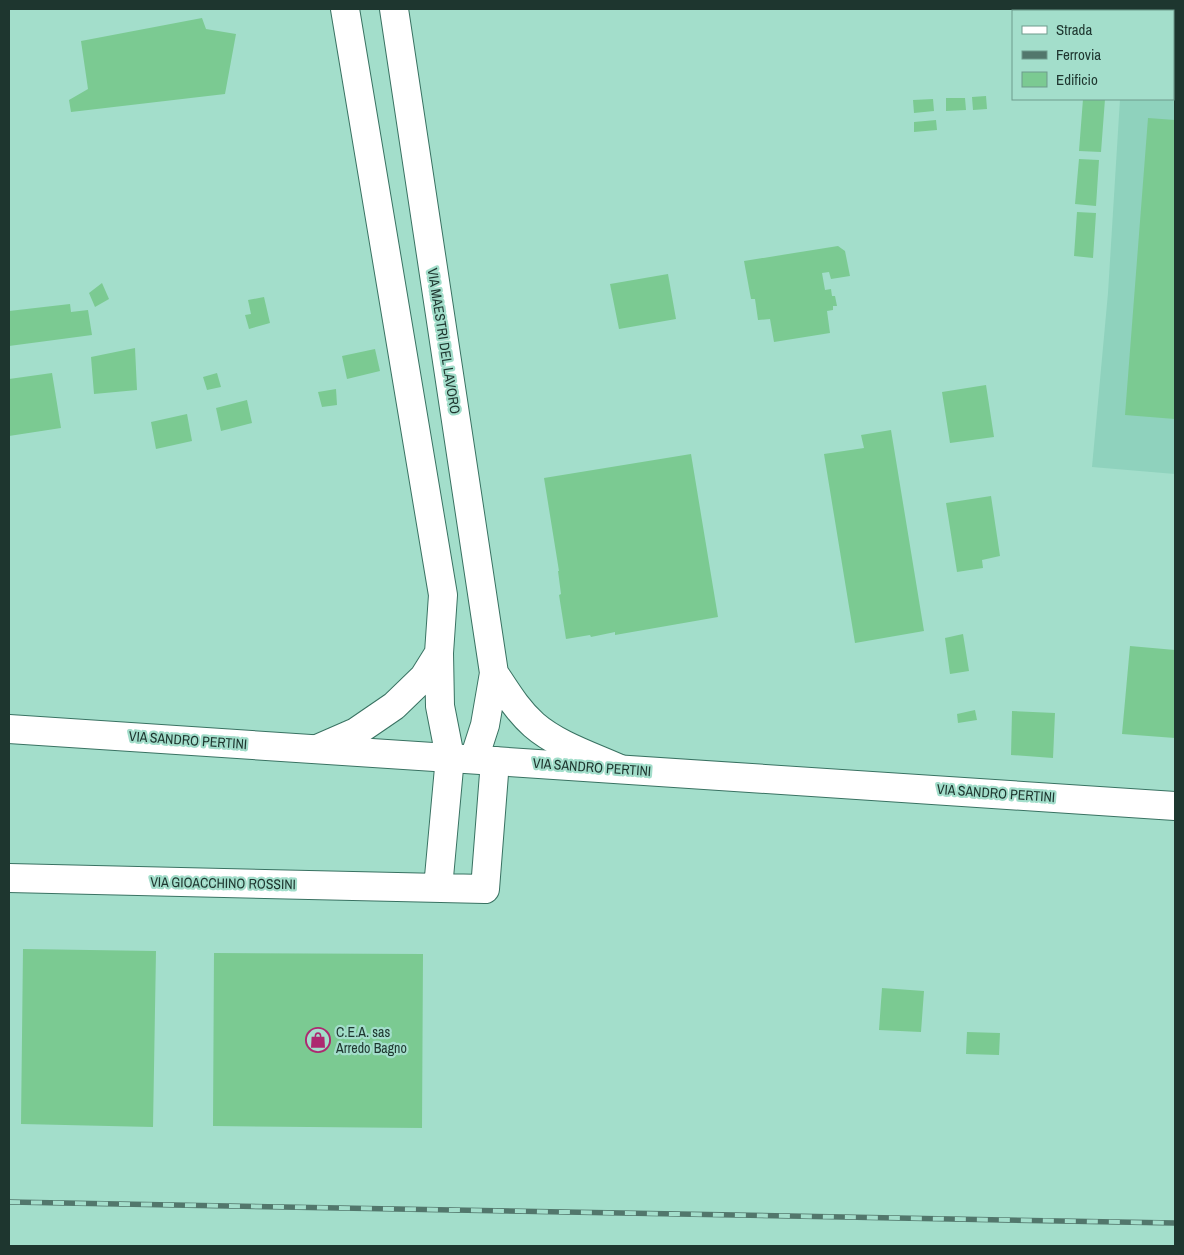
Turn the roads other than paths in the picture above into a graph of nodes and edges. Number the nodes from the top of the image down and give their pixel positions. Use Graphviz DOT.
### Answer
graph roads {
  1 [pos="345,9"];
  2 [pos="394,9"];
  3 [pos="439,653"];
  4 [pos="494,673"];
  5 [pos="9,729"];
  6 [pos="317,749"];
  7 [pos="473,759"];
  8 [pos="620,769"];
  9 [pos="1175,806"];
  10 [pos="9,878"];
  11 [pos="438,888"];
  1 -- 3 [label="street"];
  2 -- 4 [label="street, VIA MAESTRI DEL LAVORO"];
  3 -- 6 [label="street"];
  3 -- 7 [label="street"];
  4 -- 7 [label="street, VIA MAESTRI DEL LAVORO"];
  4 -- 8 [label="street, VIA MAESTRI DEL LAVORO"];
  5 -- 6 [label="street, VIA SANDRO PERTINI"];
  6 -- 7 [label="street, VIA SANDRO PERTINI"];
  7 -- 8 [label="street, VIA SANDRO PERTINI"];
  7 -- 11 [label="street"];
  7 -- 11 [label="street, VIA GIOACCHINO ROSSINI"];
  8 -- 9 [label="street, VIA SANDRO PERTINI"];
  10 -- 11 [label="street, VIA GIOACCHINO ROSSINI"];
}
